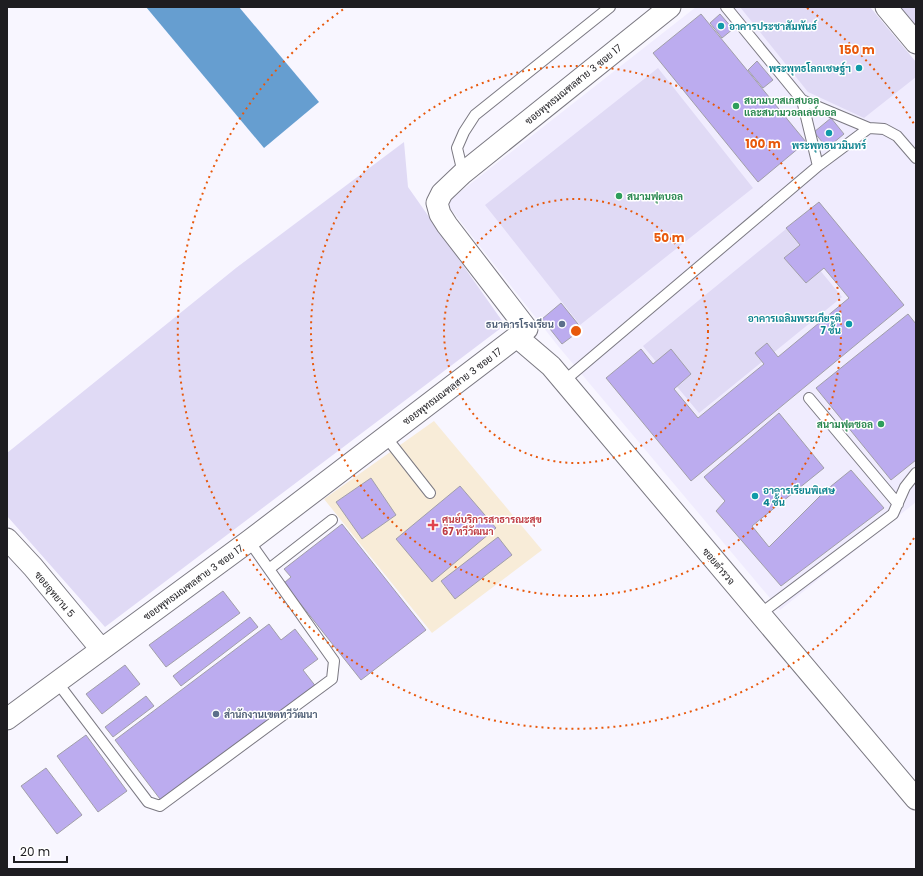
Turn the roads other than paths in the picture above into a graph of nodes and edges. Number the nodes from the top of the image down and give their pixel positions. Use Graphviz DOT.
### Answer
graph roads {
  1 [pos="610,7"];
  2 [pos="670,7"];
  3 [pos="726,7"];
  4 [pos="886,7"];
  5 [pos="916,43"];
  6 [pos="802,100"];
  7 [pos="869,128"];
  8 [pos="916,158"];
  9 [pos="818,166"];
  10 [pos="463,173"];
  11 [pos="517,337"];
  12 [pos="564,381"];
  13 [pos="809,398"];
  14 [pos="386,436"];
  15 [pos="916,473"];
  16 [pos="430,493"];
  17 [pos="898,504"];
  18 [pos="332,520"];
  19 [pos="7,539"];
  20 [pos="249,540"];
  21 [pos="269,569"];
  22 [pos="760,614"];
  23 [pos="101,650"];
  24 [pos="57,682"];
  25 [pos="7,719"];
  26 [pos="916,799"];
  1 -- 10 [label="lane"];
  2 -- 10 [label="street, ซอยพุทธมณฑลสาย 3 ซอย 17"];
  3 -- 6 [label="lane"];
  4 -- 5 [label="street"];
  6 -- 7 [label="lane"];
  6 -- 9 [label="lane"];
  7 -- 8 [label="lane"];
  7 -- 9 [label="lane"];
  9 -- 12 [label="lane"];
  10 -- 11 [label="street, ซอยพุทธมณฑลสาย 3 ซอย 17"];
  11 -- 12 [label="street, ซอยตำรวจ"];
  11 -- 14 [label="street, ซอยพุทธมณฑลสาย 3 ซอย 17"];
  12 -- 22 [label="street, ซอยตำรวจ"];
  13 -- 17 [label="lane"];
  14 -- 16 [label="lane"];
  14 -- 20 [label="street, ซอยพุทธมณฑลสาย 3 ซอย 17"];
  15 -- 17 [label="lane"];
  17 -- 22 [label="lane"];
  18 -- 21 [label="lane"];
  19 -- 23 [label="street, ซอยอุทยาน 5"];
  20 -- 21 [label="lane"];
  20 -- 23 [label="street, ซอยพุทธมณฑลสาย 3 ซอย 17"];
  21 -- 24 [label="lane"];
  22 -- 26 [label="street, ซอยตำรวจ"];
  23 -- 24 [label="street, ซอยพุทธมณฑลสาย 3 ซอย 17"];
  24 -- 25 [label="street, ซอยพุทธมณฑลสาย 3 ซอย 17"];
}
